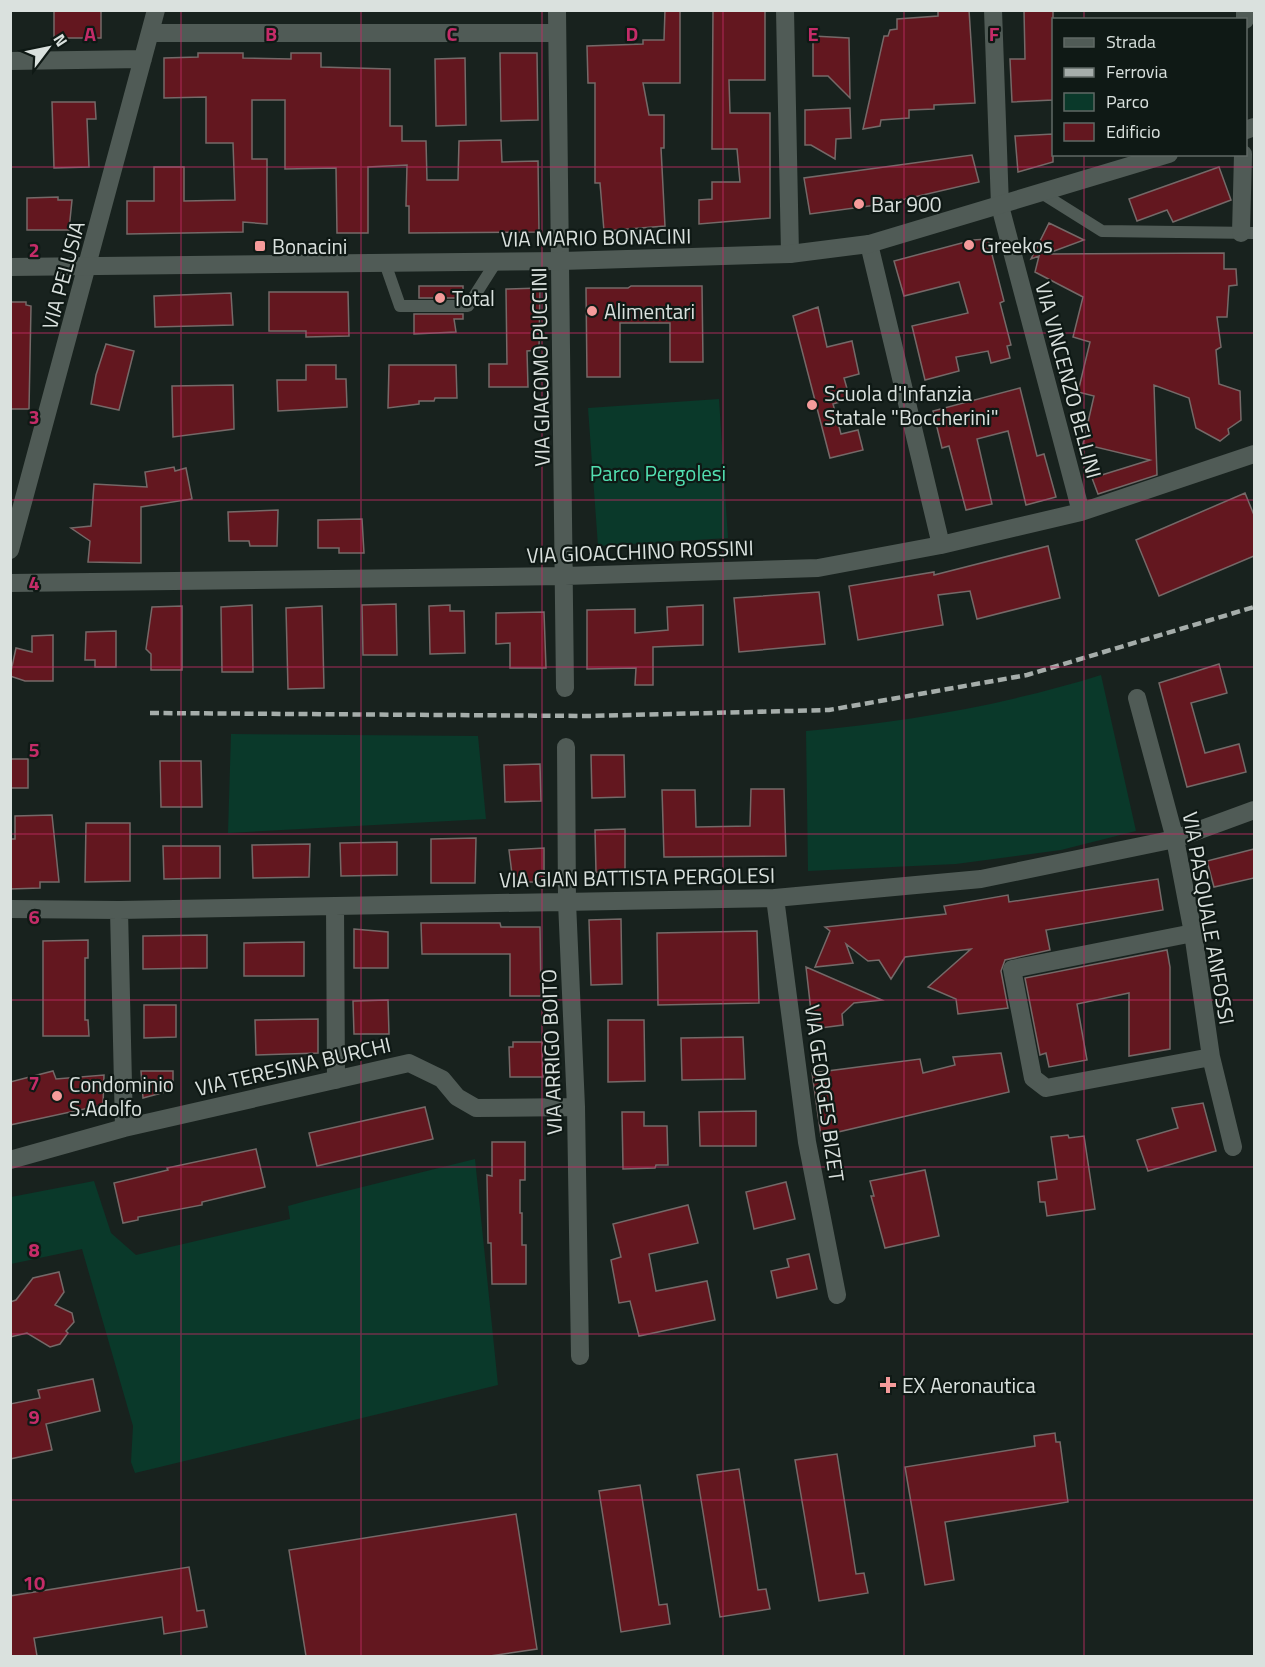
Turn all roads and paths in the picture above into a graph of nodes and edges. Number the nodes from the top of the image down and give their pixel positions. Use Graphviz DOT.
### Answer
graph roads {
  1 [pos="156,10"];
  2 [pos="557,10"];
  3 [pos="785,10"];
  4 [pos="993,10"];
  5 [pos="150,33"];
  6 [pos="557,33"];
  7 [pos="143,59"];
  8 [pos="10,61"];
  9 [pos="1163,156"];
  10 [pos="1243,156"];
  11 [pos="1043,194"];
  12 [pos="999,206"];
  13 [pos="1248,233"];
  14 [pos="869,244"];
  15 [pos="790,254"];
  16 [pos="562,261"];
  17 [pos="496,262"];
  18 [pos="385,263"];
  19 [pos="89,266"];
  20 [pos="10,267"];
  21 [pos="1254,454"];
  22 [pos="1081,512"];
  23 [pos="941,545"];
  24 [pos="10,550"];
  25 [pos="565,576"];
  26 [pos="10,583"];
  27 [pos="565,688"];
  28 [pos="1137,699"];
  29 [pos="566,747"];
  30 [pos="1254,810"];
  31 [pos="1175,839"];
  32 [pos="776,897"];
  33 [pos="567,902"];
  34 [pos="335,906"];
  35 [pos="10,909"];
  36 [pos="119,910"];
  37 [pos="1193,933"];
  38 [pos="1211,1058"];
  39 [pos="336,1080"];
  40 [pos="576,1107"];
  41 [pos="124,1128"];
  42 [pos="1233,1147"];
  43 [pos="10,1160"];
  44 [pos="837,1294"];
  45 [pos="580,1356"];
  1 -- 5 [label="street, VIA PELUSIA"];
  2 -- 6 [label="street, VIA GIACOMO PUCCINI"];
  3 -- 15 [label="street"];
  4 -- 12 [label="street, VIA VINCENZO BELLINI"];
  5 -- 6 [label="street"];
  5 -- 7 [label="street, VIA PELUSIA"];
  6 -- 16 [label="street, VIA GIACOMO PUCCINI"];
  7 -- 8 [label="street"];
  7 -- 19 [label="street, VIA PELUSIA"];
  9 -- 11 [label="street, VIA MARIO BONACINI"];
  10 -- 13 [label="street"];
  11 -- 12 [label="street, VIA MARIO BONACINI"];
  11 -- 13 [label="lane"];
  12 -- 14 [label="street, VIA MARIO BONACINI"];
  12 -- 22 [label="street, VIA VINCENZO BELLINI"];
  14 -- 15 [label="street, VIA MARIO BONACINI"];
  14 -- 23 [label="street"];
  15 -- 16 [label="street, VIA MARIO BONACINI"];
  16 -- 17 [label="street, VIA MARIO BONACINI"];
  16 -- 25 [label="street, VIA GIACOMO PUCCINI"];
  17 -- 18 [label="street, VIA MARIO BONACINI"];
  17 -- 18 [label="lane"];
  18 -- 19 [label="street, VIA MARIO BONACINI"];
  19 -- 20 [label="street, VIA MARIO BONACINI"];
  19 -- 24 [label="street, VIA PELUSIA"];
  21 -- 22 [label="street, VIA GIOACCHINO ROSSINI"];
  22 -- 23 [label="street, VIA GIOACCHINO ROSSINI"];
  23 -- 25 [label="street, VIA GIOACCHINO ROSSINI"];
  25 -- 26 [label="street, VIA GIOACCHINO ROSSINI"];
  25 -- 27 [label="street, VIA GIACOMO PUCCINI"];
  28 -- 31 [label="street, VIA PASQUALE ANFOSSI"];
  29 -- 33 [label="street, VIA ARRIGO BOITO"];
  30 -- 31 [label="street, VIA GIAN BATTISTA PERGOLESI"];
  31 -- 32 [label="street, VIA GIAN BATTISTA PERGOLESI"];
  31 -- 37 [label="street, VIA PASQUALE ANFOSSI"];
  32 -- 33 [label="street, VIA GIAN BATTISTA PERGOLESI"];
  32 -- 44 [label="street, VIA GEORGES BIZET"];
  33 -- 34 [label="street, VIA GIAN BATTISTA PERGOLESI"];
  33 -- 40 [label="street, VIA ARRIGO BOITO"];
  34 -- 36 [label="street, VIA GIAN BATTISTA PERGOLESI"];
  34 -- 39 [label="street"];
  35 -- 36 [label="street, VIA GIAN BATTISTA PERGOLESI"];
  36 -- 41 [label="street"];
  37 -- 38 [label="street, VIA PASQUALE ANFOSSI"];
  37 -- 38 [label="street"];
  38 -- 42 [label="street, VIA PASQUALE ANFOSSI"];
  39 -- 40 [label="street, VIA TERESINA BURCHI"];
  39 -- 41 [label="street, VIA TERESINA BURCHI"];
  40 -- 45 [label="street, VIA ARRIGO BOITO"];
  41 -- 43 [label="street, VIA TERESINA BURCHI"];
}
